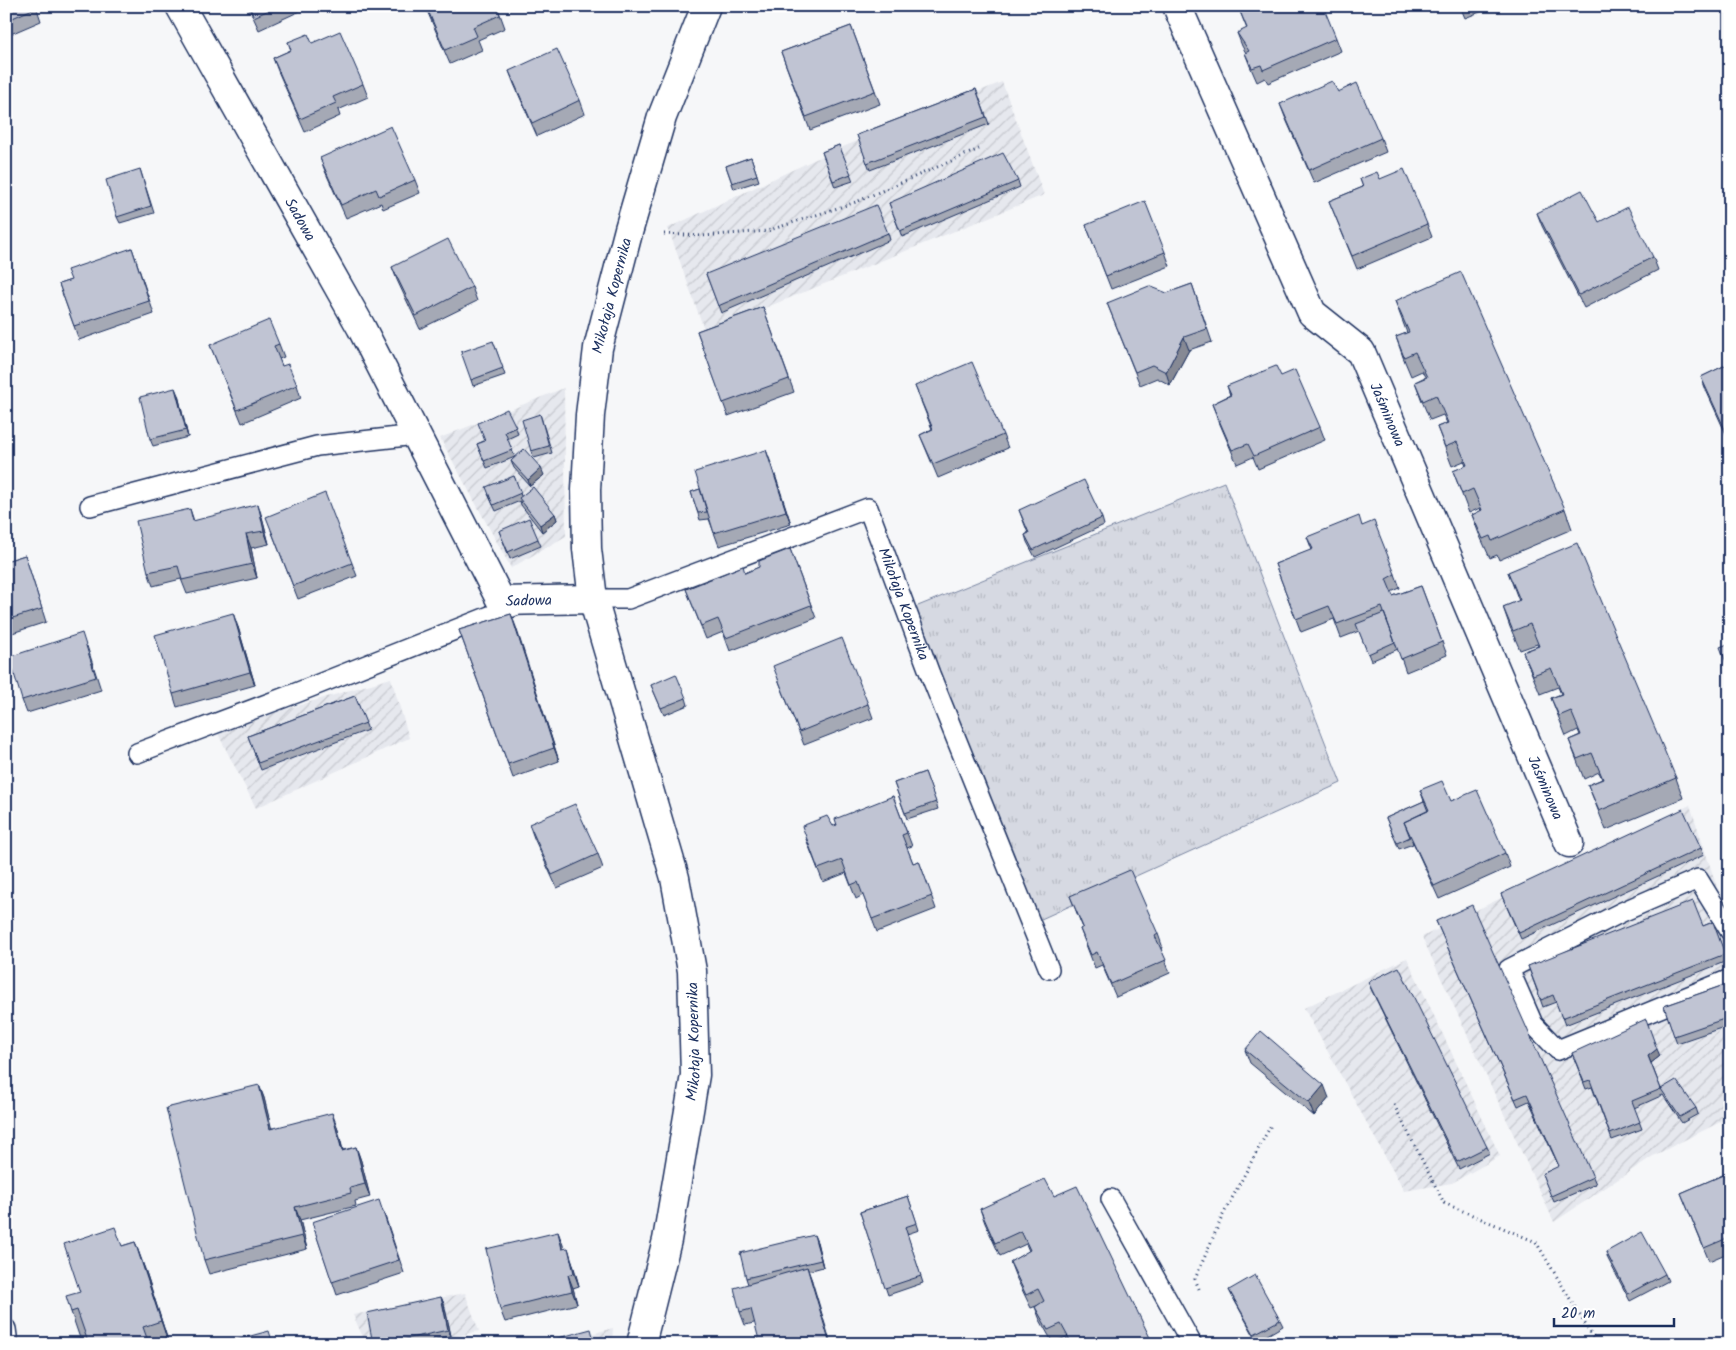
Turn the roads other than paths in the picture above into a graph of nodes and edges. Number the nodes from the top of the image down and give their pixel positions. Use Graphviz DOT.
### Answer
graph roads {
  1 [pos="180,6"];
  2 [pos="706,6"];
  3 [pos="1177,6"];
  4 [pos="416,435"];
  5 [pos="90,506"];
  6 [pos="593,599"];
  7 [pos="528,600"];
  8 [pos="137,753"];
  9 [pos="1569,844"];
  10 [pos="1730,931"];
  11 [pos="1049,968"];
  12 [pos="1730,979"];
  13 [pos="1111,1199"];
  14 [pos="6,1329"];
  15 [pos="8,1344"];
  16 [pos="641,1344"];
  17 [pos="1192,1344"];
  1 -- 4 [label="street, Sadowa"];
  2 -- 6 [label="street, Mikołaja Kopernika"];
  3 -- 9 [label="street, Jaśminowa"];
  4 -- 5 [label="lane"];
  4 -- 7 [label="street, Sadowa"];
  6 -- 7 [label="street, Sadowa"];
  6 -- 11 [label="lane, Mikołaja Kopernika"];
  6 -- 16 [label="street, Mikołaja Kopernika"];
  7 -- 8 [label="lane"];
  10 -- 12 [label="lane"];
  13 -- 17 [label="lane"];
  14 -- 15 [label="lane"];
}
